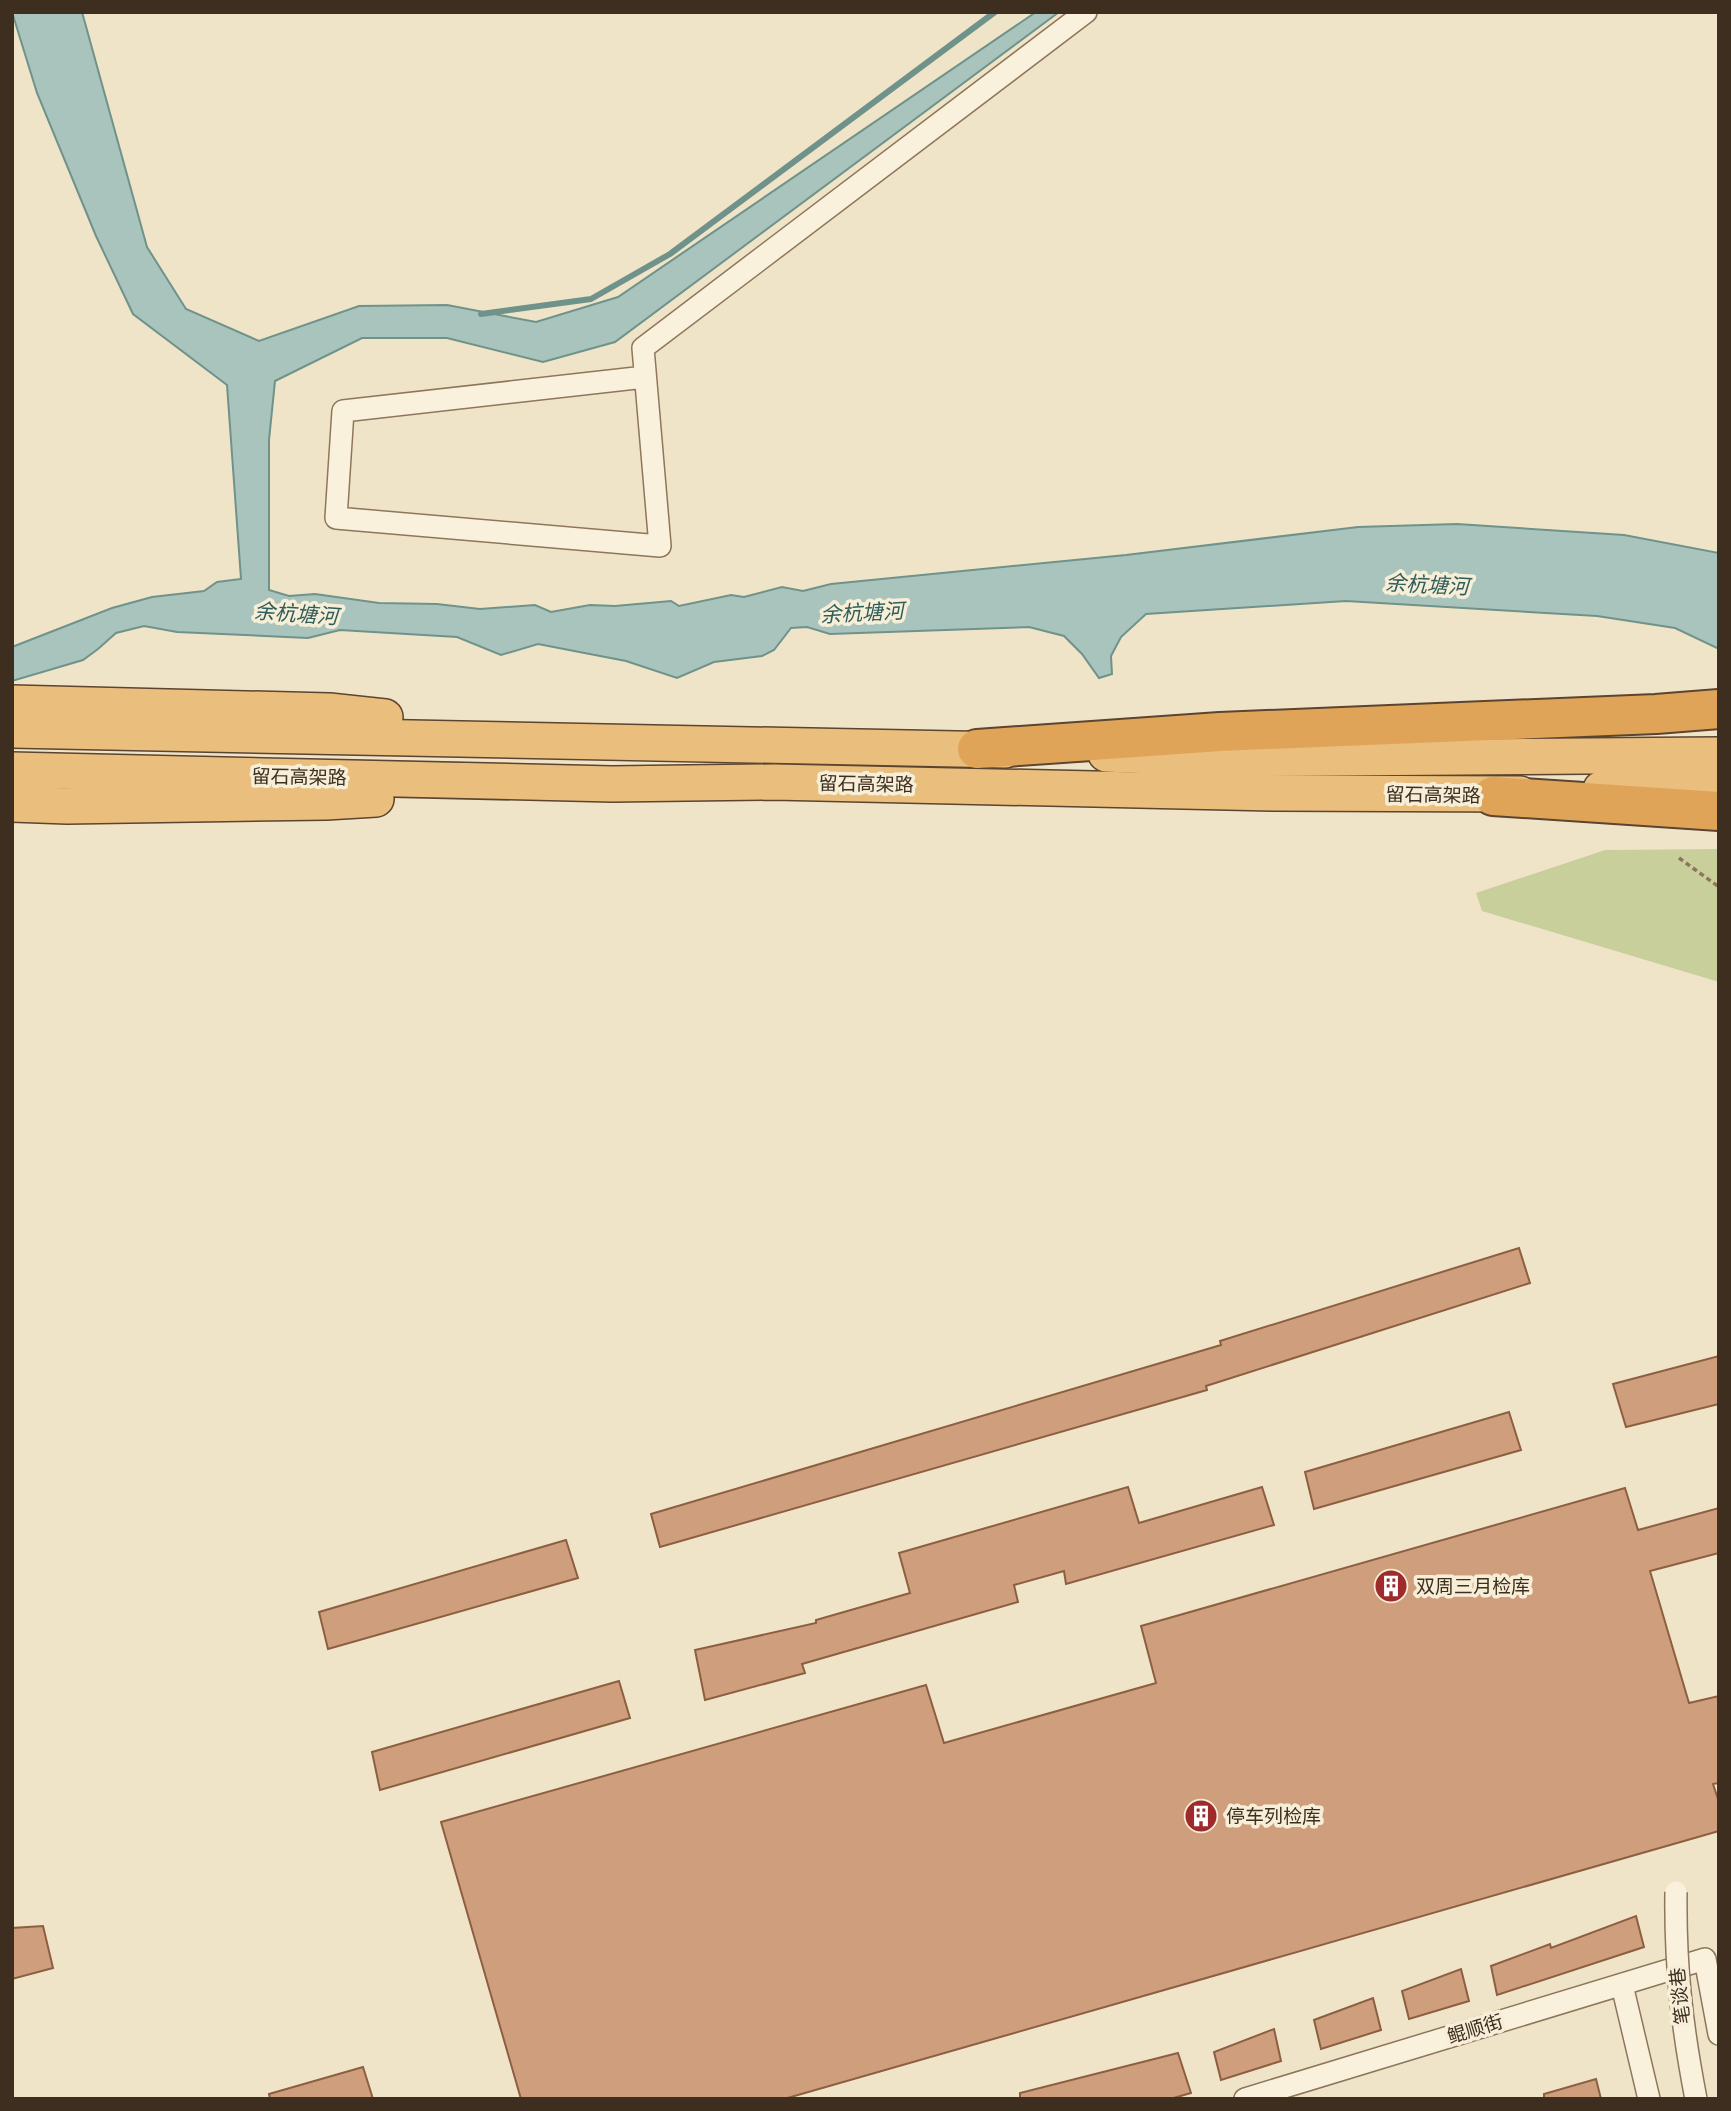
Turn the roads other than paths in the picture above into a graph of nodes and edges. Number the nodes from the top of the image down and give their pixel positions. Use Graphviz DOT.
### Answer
graph roads {
  1 [pos="1086,12"];
  2 [pos="645,377"];
  3 [pos="12,703"];
  4 [pos="1719,709"];
  5 [pos="12,730"];
  6 [pos="625,743"];
  7 [pos="977,749"];
  8 [pos="1719,755"];
  9 [pos="12,770"];
  10 [pos="1719,783"];
  11 [pos="612,784"];
  12 [pos="1493,796"];
  13 [pos="12,804"];
  14 [pos="1719,811"];
  15 [pos="1676,1892"];
  16 [pos="1705,1959"];
  17 [pos="1622,1985"];
  18 [pos="1719,2034"];
  19 [pos="1245,2099"];
  20 [pos="1649,2099"];
  21 [pos="1696,2099"];
  1 -- 2 [label="street"];
  2 -- 2 [label="street"];
  3 -- 6 [label="highway"];
  4 -- 7 [label="highway"];
  5 -- 6 [label="highway, 留石高架路"];
  6 -- 7 [label="highway, 留石高架路"];
  7 -- 8 [label="highway, 留石高架路"];
  9 -- 11 [label="highway, 留石高架路"];
  10 -- 12 [label="highway, 留石高架路"];
  11 -- 12 [label="highway, 留石高架路"];
  11 -- 13 [label="highway"];
  12 -- 14 [label="highway"];
  15 -- 21 [label="street, 笔谈巷, bridge"];
  16 -- 17 [label="street, 鲲顺街"];
  16 -- 18 [label="street, 笔谈巷"];
  17 -- 19 [label="street, 鲲顺街"];
  17 -- 20 [label="street"];
}
